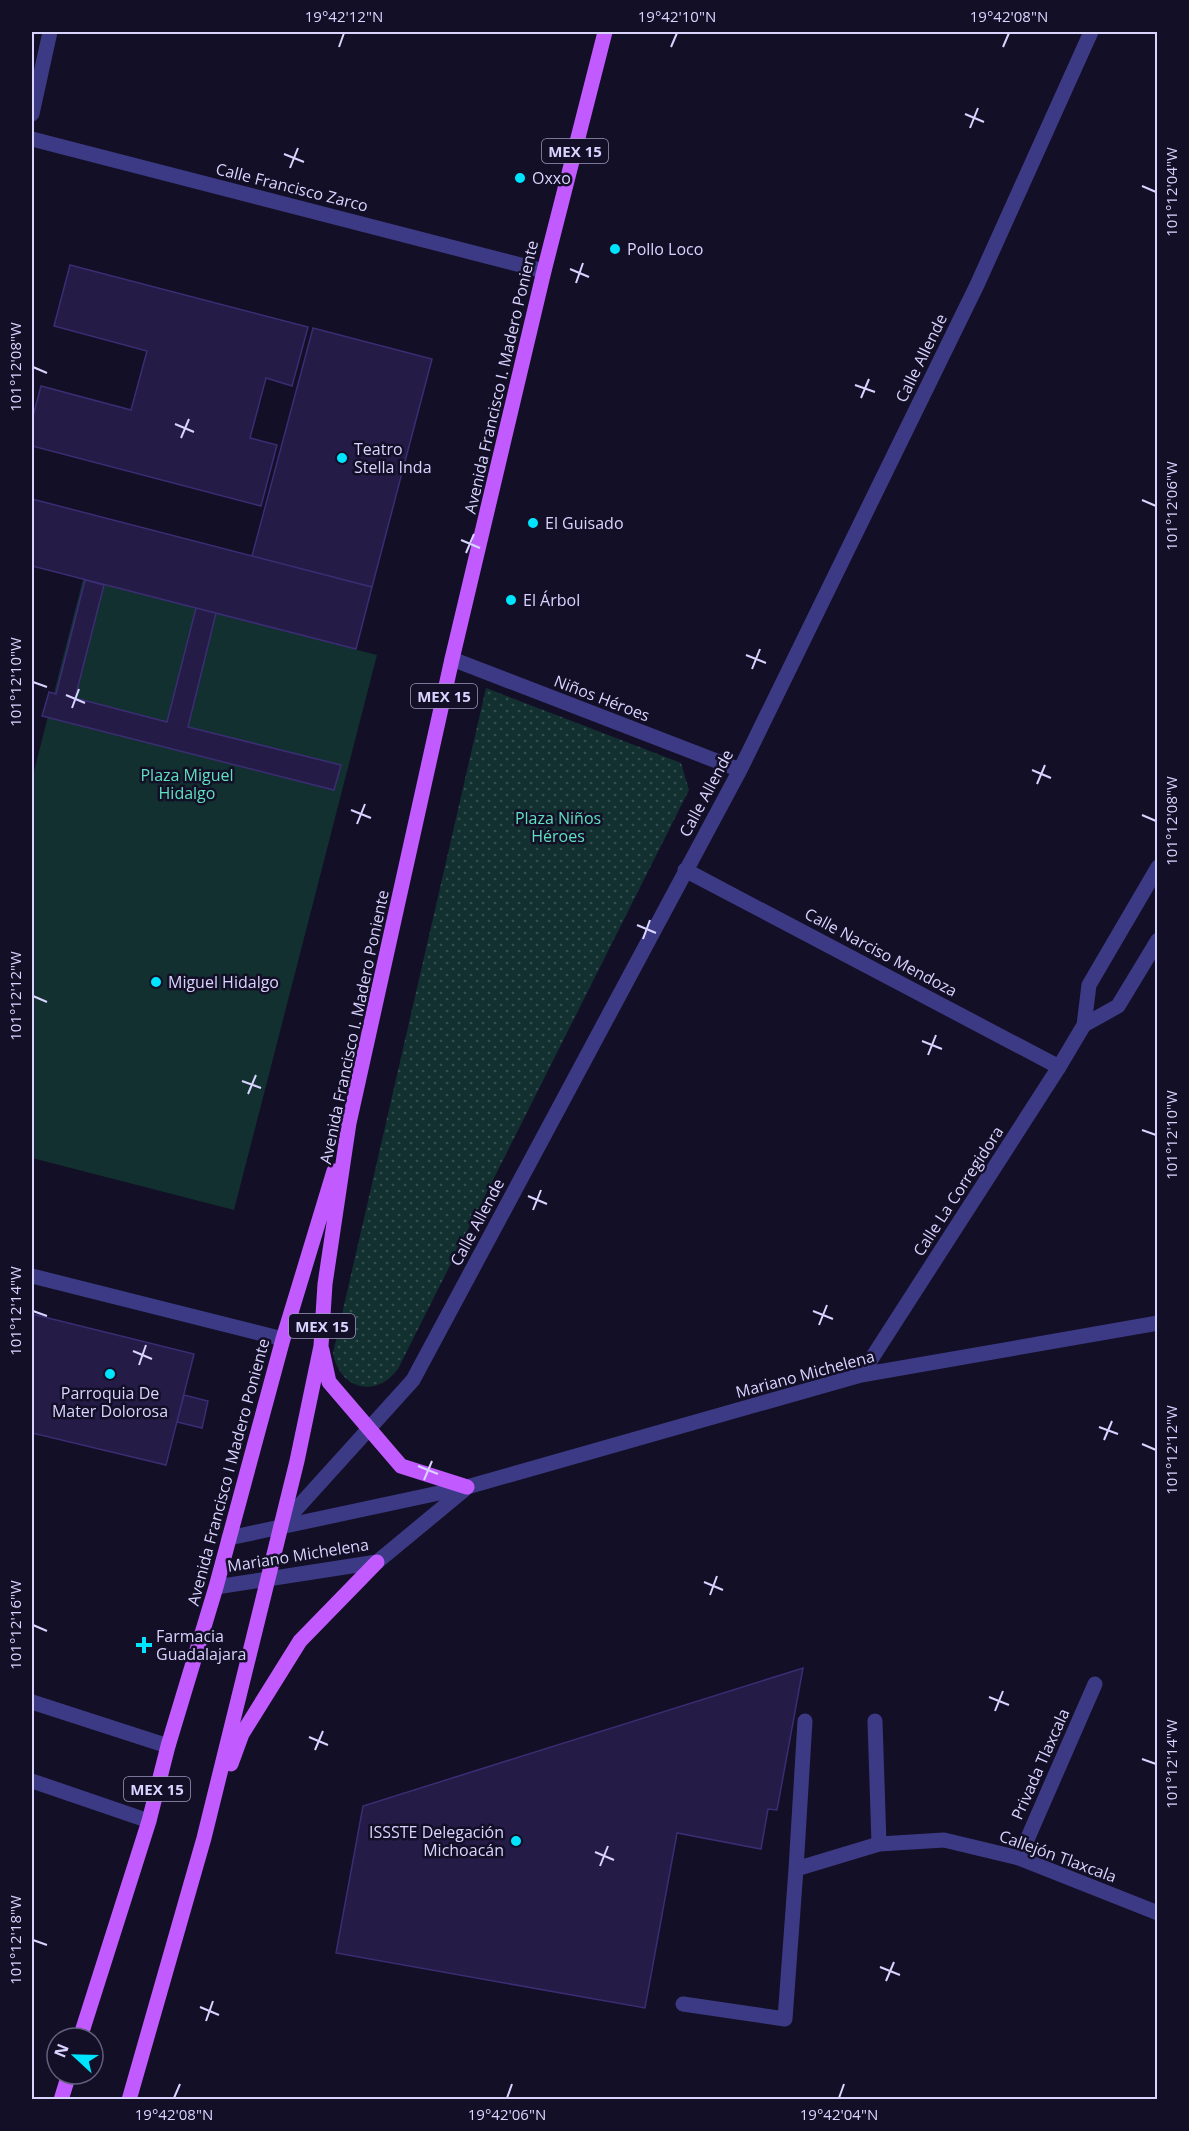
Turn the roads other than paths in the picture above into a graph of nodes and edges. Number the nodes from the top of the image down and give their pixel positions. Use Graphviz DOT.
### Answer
graph roads {
  1 [pos="50,32"];
  2 [pos="605,32"];
  3 [pos="1091,32"];
  4 [pos="32,114"];
  5 [pos="32,139"];
  6 [pos="544,271"];
  7 [pos="452,659"];
  8 [pos="740,770"];
  9 [pos="1158,867"];
  10 [pos="685,870"];
  11 [pos="1158,940"];
  12 [pos="1084,1025"];
  13 [pos="1059,1067"];
  14 [pos="348,1123"];
  15 [pos="32,1276"];
  16 [pos="1158,1323"];
  17 [pos="283,1339"];
  18 [pos="321,1346"];
  19 [pos="861,1375"];
  20 [pos="368,1430"];
  21 [pos="467,1487"];
  22 [pos="280,1527"];
  23 [pos="229,1538"];
  24 [pos="377,1562"];
  25 [pos="267,1579"];
  26 [pos="216,1587"];
  27 [pos="1095,1684"];
  28 [pos="32,1702"];
  29 [pos="805,1721"];
  30 [pos="874,1721"];
  31 [pos="168,1746"];
  32 [pos="32,1781"];
  33 [pos="149,1821"];
  34 [pos="204,1838"];
  35 [pos="879,1844"];
  36 [pos="1019,1858"];
  37 [pos="796,1869"];
  38 [pos="1158,1913"];
  39 [pos="683,2004"];
  40 [pos="84,2026"];
  41 [pos="129,2100"];
  1 -- 4 [label="street"];
  2 -- 6 [label="main road, Avenida Francisco I. Madero Poniente / MEX 15"];
  3 -- 8 [label="street, Calle Allende"];
  5 -- 6 [label="street, Calle Francisco Zarco"];
  6 -- 7 [label="main road, Avenida Francisco I. Madero Poniente / MEX 15"];
  7 -- 8 [label="street, Niños Héroes"];
  7 -- 14 [label="main road, Avenida Francisco I. Madero Poniente / MEX 15"];
  8 -- 10 [label="street, Calle Allende"];
  9 -- 12 [label="street, Calle La Corregidora"];
  10 -- 13 [label="street, Calle Narciso Mendoza"];
  10 -- 20 [label="street, Calle Allende"];
  11 -- 12 [label="street"];
  12 -- 13 [label="street, Calle La Corregidora"];
  13 -- 19 [label="street, Calle La Corregidora"];
  14 -- 17 [label="main road, Avenida Francisco I Madero Poniente / MEX 15"];
  14 -- 18 [label="main road, Avenida Francisco I. Madero Poniente / MEX 15"];
  15 -- 17 [label="street"];
  16 -- 19 [label="street, Mariano Michelena"];
  17 -- 23 [label="main road, Avenida Francisco I Madero Poniente / MEX 15"];
  18 -- 20 [label="main road"];
  18 -- 22 [label="main road, Avenida Francisco I. Madero Poniente / MEX 15"];
  19 -- 21 [label="street, Mariano Michelena"];
  20 -- 21 [label="main road"];
  20 -- 22 [label="street, Calle Allende"];
  21 -- 22 [label="street, Mariano Michelena"];
  21 -- 24 [label="street, Mariano Michelena"];
  22 -- 23 [label="street, Mariano Michelena"];
  22 -- 25 [label="main road, Avenida Francisco I. Madero Poniente / MEX 15"];
  23 -- 26 [label="main road, Avenida Francisco I Madero Poniente / MEX 15"];
  24 -- 25 [label="street, Mariano Michelena"];
  24 -- 34 [label="main road"];
  25 -- 26 [label="street, Mariano Michelena"];
  25 -- 34 [label="main road, Avenida Francisco I. Madero Poniente / MEX 15"];
  26 -- 31 [label="main road, Avenida Francisco I Madero Poniente / MEX 15"];
  27 -- 36 [label="street, Privada Tlaxcala"];
  28 -- 31 [label="street"];
  29 -- 37 [label="street"];
  30 -- 35 [label="street"];
  31 -- 33 [label="main road, Avenida Francisco I Madero Poniente / MEX 15"];
  32 -- 33 [label="street"];
  33 -- 40 [label="main road, Avenida Francisco I Madero Poniente / MEX 15"];
  34 -- 41 [label="main road, Avenida Francisco I. Madero Poniente / MEX 15"];
  35 -- 36 [label="street, Callejón Tlaxcala"];
  35 -- 37 [label="street, Callejón Tlaxcala"];
  36 -- 38 [label="street, Callejón Tlaxcala"];
  37 -- 39 [label="street"];
}
